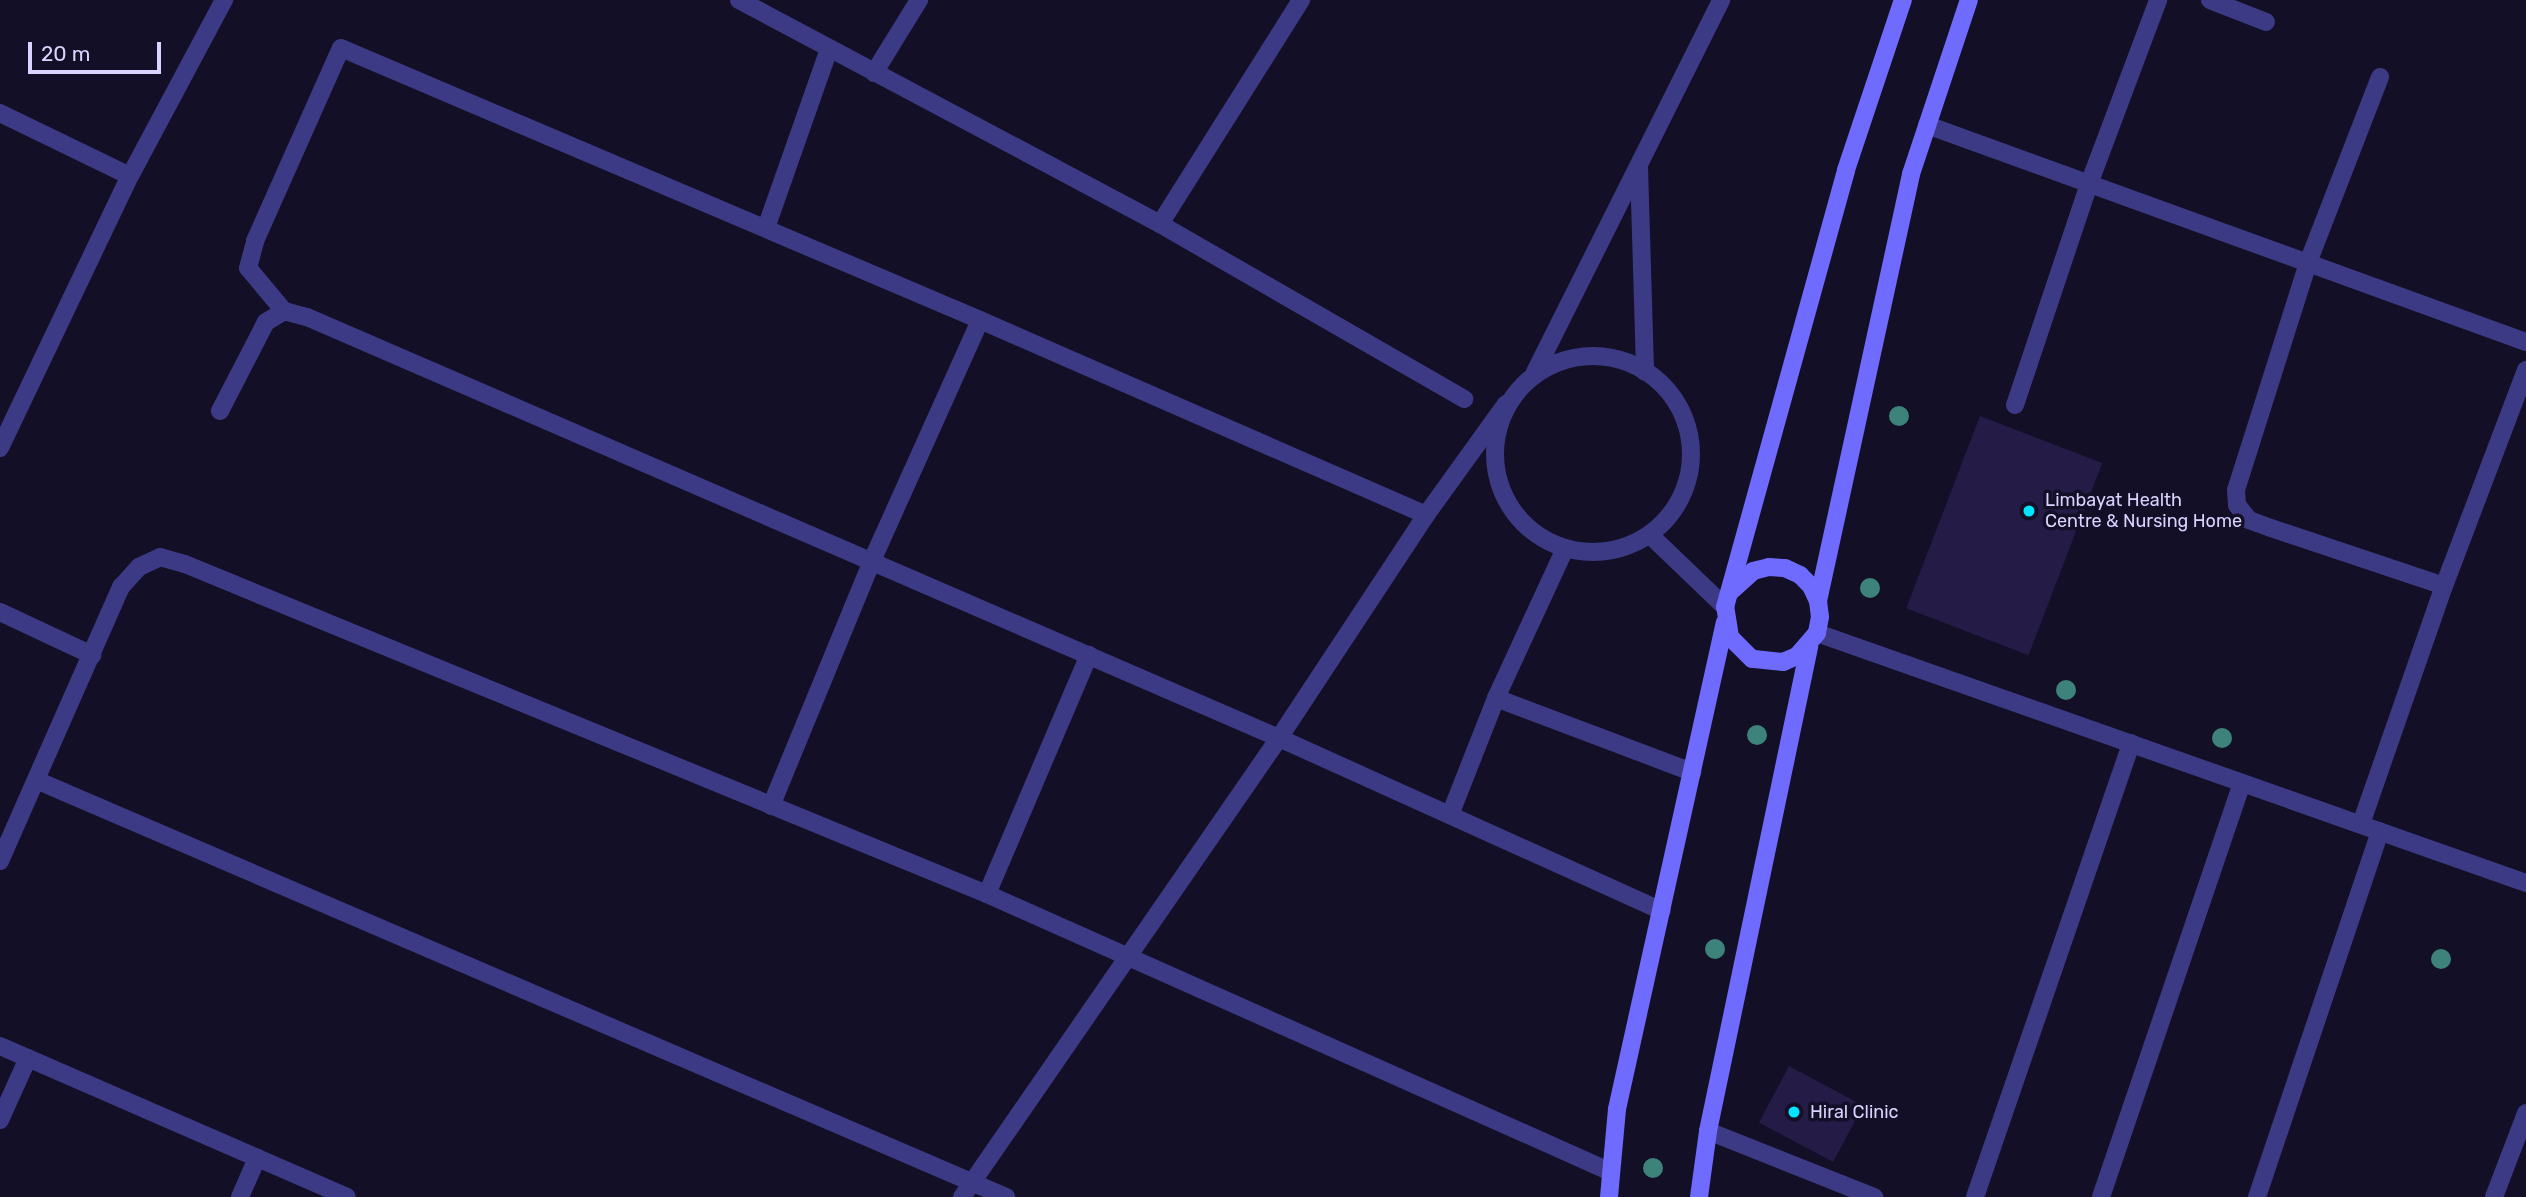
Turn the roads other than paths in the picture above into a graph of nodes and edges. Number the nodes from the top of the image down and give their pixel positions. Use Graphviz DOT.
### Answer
graph roads {
  1 [pos="224,0"];
  2 [pos="739,0"];
  3 [pos="919,0"];
  4 [pos="1301,0"];
  5 [pos="1721,0"];
  6 [pos="1903,0"];
  7 [pos="1969,0"];
  8 [pos="2158,0"];
  9 [pos="2210,0"];
  10 [pos="2266,22"];
  11 [pos="829,49"];
  12 [pos="874,73"];
  13 [pos="2380,77"];
  14 [pos="0,113"];
  15 [pos="1927,125"];
  16 [pos="1639,164"];
  17 [pos="130,176"];
  18 [pos="2089,184"];
  19 [pos="1160,224"];
  20 [pos="766,229"];
  21 [pos="2308,263"];
  22 [pos="284,311"];
  23 [pos="980,320"];
  24 [pos="2526,342"];
  25 [pos="2526,370"];
  26 [pos="1535,372"];
  27 [pos="1645,372"];
  28 [pos="1464,399"];
  29 [pos="1506,404"];
  30 [pos="2015,405"];
  31 [pos="220,411"];
  32 [pos="0,448"];
  33 [pos="1426,515"];
  34 [pos="1650,535"];
  35 [pos="1565,549"];
  36 [pos="871,563"];
  37 [pos="2444,586"];
  38 [pos="1818,601"];
  39 [pos="1727,607"];
  40 [pos="0,612"];
  41 [pos="1813,640"];
  42 [pos="92,655"];
  43 [pos="1089,655"];
  44 [pos="1496,698"];
  45 [pos="1279,738"];
  46 [pos="2131,743"];
  47 [pos="1692,772"];
  48 [pos="36,780"];
  49 [pos="2242,783"];
  50 [pos="771,807"];
  51 [pos="1450,815"];
  52 [pos="2361,824"];
  53 [pos="2380,831"];
  54 [pos="0,861"];
  55 [pos="2526,883"];
  56 [pos="987,894"];
  57 [pos="1662,911"];
  58 [pos="1128,956"];
  59 [pos="0,1046"];
  60 [pos="29,1058"];
  61 [pos="2526,1113"];
  62 [pos="0,1120"];
  63 [pos="1709,1130"];
  64 [pos="257,1158"];
  65 [pos="1611,1172"];
  66 [pos="967,1190"];
  67 [pos="240,1197"];
  68 [pos="347,1197"];
  69 [pos="1006,1197"];
  70 [pos="1609,1197"];
  71 [pos="1699,1197"];
  72 [pos="1874,1197"];
  73 [pos="1975,1197"];
  74 [pos="2101,1197"];
  75 [pos="2258,1197"];
  76 [pos="2494,1197"];
  1 -- 17 [label="street"];
  2 -- 11 [label="street"];
  3 -- 12 [label="street"];
  4 -- 19 [label="street"];
  5 -- 16 [label="street"];
  6 -- 39 [label="main road"];
  7 -- 15 [label="main road"];
  8 -- 18 [label="street"];
  9 -- 10 [label="street"];
  11 -- 12 [label="street"];
  11 -- 20 [label="street"];
  12 -- 19 [label="street"];
  13 -- 21 [label="street"];
  14 -- 17 [label="street"];
  15 -- 18 [label="street"];
  15 -- 38 [label="main road"];
  16 -- 26 [label="street"];
  16 -- 27 [label="street"];
  17 -- 32 [label="street"];
  18 -- 21 [label="street"];
  18 -- 30 [label="street"];
  19 -- 28 [label="street"];
  20 -- 22 [label="street"];
  20 -- 23 [label="street"];
  21 -- 24 [label="street"];
  21 -- 37 [label="street"];
  22 -- 31 [label="street"];
  22 -- 36 [label="street"];
  23 -- 33 [label="street"];
  23 -- 36 [label="street"];
  25 -- 37 [label="street"];
  26 -- 27 [label="street"];
  26 -- 29 [label="street"];
  27 -- 34 [label="street"];
  29 -- 33 [label="street"];
  29 -- 35 [label="street"];
  33 -- 45 [label="street"];
  34 -- 35 [label="street"];
  34 -- 39 [label="street"];
  35 -- 44 [label="street"];
  36 -- 43 [label="street"];
  36 -- 50 [label="street"];
  37 -- 52 [label="street"];
  38 -- 39 [label="main road"];
  38 -- 41 [label="main road"];
  39 -- 41 [label="main road"];
  39 -- 47 [label="main road"];
  40 -- 42 [label="street"];
  41 -- 46 [label="street"];
  41 -- 63 [label="main road"];
  42 -- 48 [label="street"];
  42 -- 50 [label="street"];
  43 -- 45 [label="street"];
  43 -- 56 [label="street"];
  44 -- 47 [label="street"];
  44 -- 51 [label="street"];
  45 -- 51 [label="street"];
  45 -- 58 [label="street"];
  46 -- 49 [label="street"];
  46 -- 73 [label="street"];
  47 -- 57 [label="main road"];
  48 -- 54 [label="street"];
  48 -- 66 [label="street"];
  49 -- 52 [label="street"];
  49 -- 74 [label="street"];
  50 -- 56 [label="street"];
  51 -- 57 [label="street"];
  52 -- 53 [label="street"];
  53 -- 55 [label="street"];
  53 -- 75 [label="street"];
  56 -- 58 [label="street"];
  57 -- 65 [label="main road"];
  58 -- 65 [label="street"];
  58 -- 66 [label="street"];
  59 -- 60 [label="street"];
  60 -- 62 [label="street"];
  60 -- 64 [label="street"];
  61 -- 76 [label="street"];
  63 -- 71 [label="main road"];
  63 -- 72 [label="street"];
  64 -- 67 [label="street"];
  64 -- 68 [label="street"];
  65 -- 70 [label="main road"];
  66 -- 69 [label="street"];
}
